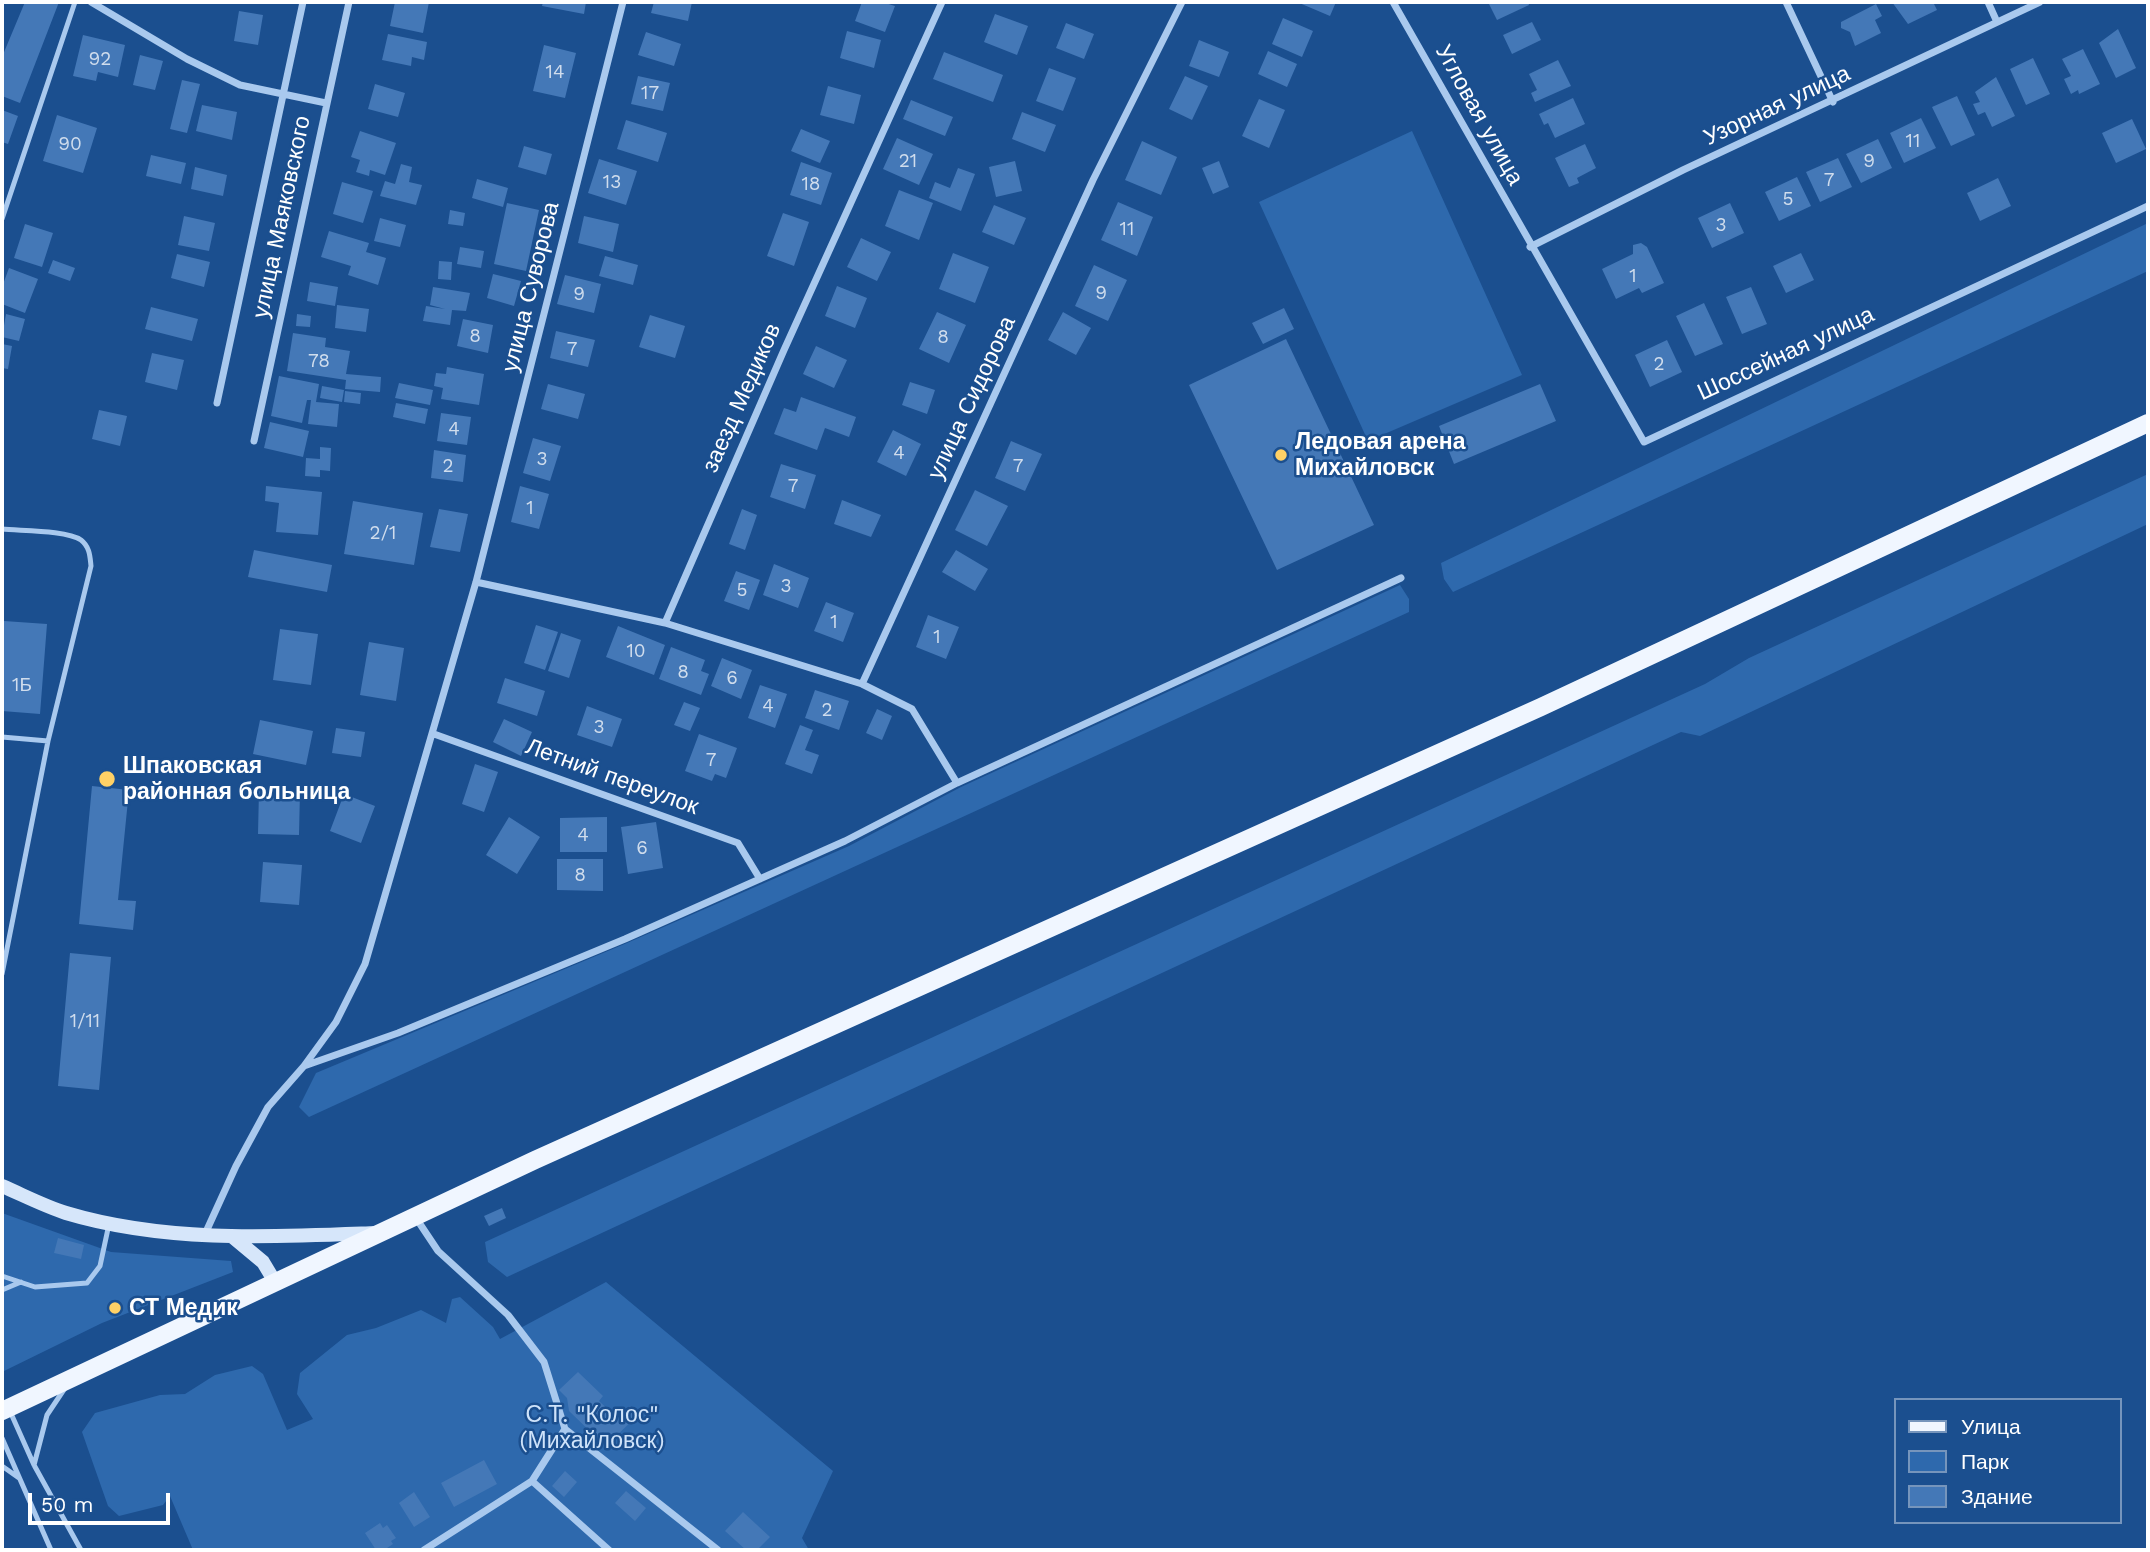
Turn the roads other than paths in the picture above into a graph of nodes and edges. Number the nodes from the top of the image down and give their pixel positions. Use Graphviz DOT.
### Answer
graph roads {
  1 [pos="75,2"];
  2 [pos="91,2"];
  3 [pos="303,2"];
  4 [pos="349,2"];
  5 [pos="623,2"];
  6 [pos="942,2"];
  7 [pos="1182,2"];
  8 [pos="1393,2"];
  9 [pos="1786,2"];
  10 [pos="1988,2"];
  11 [pos="2040,2"];
  12 [pos="1997,22"];
  13 [pos="282,94"];
  14 [pos="1833,102"];
  15 [pos="326,103"];
  16 [pos="2148,206"];
  17 [pos="2,219"];
  18 [pos="1530,247"];
  19 [pos="217,403"];
  20 [pos="2148,423"];
  21 [pos="254,441"];
  22 [pos="2,529"];
  23 [pos="1401,578"];
  24 [pos="477,582"];
  25 [pos="665,623"];
  26 [pos="862,684"];
  27 [pos="434,734"];
  28 [pos="2,737"];
  29 [pos="48,741"];
  30 [pos="957,783"];
  31 [pos="760,879"];
  32 [pos="2,974"];
  33 [pos="304,1066"];
  34 [pos="2,1186"];
  35 [pos="415,1216"];
  36 [pos="109,1223"];
  37 [pos="378,1233"];
  38 [pos="205,1234"];
  39 [pos="233,1237"];
  40 [pos="2,1276"];
  41 [pos="20,1282"];
  42 [pos="275,1282"];
  43 [pos="2,1290"];
  44 [pos="73,1377"];
  45 [pos="5,1409"];
  46 [pos="565,1429"];
  47 [pos="2,1438"];
  48 [pos="34,1465"];
  49 [pos="2,1466"];
  50 [pos="20,1478"];
  51 [pos="532,1481"];
  52 [pos="51,1550"];
  53 [pos="81,1550"];
  54 [pos="424,1550"];
  55 [pos="609,1550"];
  56 [pos="718,1550"];
  1 -- 17 [label="lane"];
  2 -- 13 [label="street"];
  3 -- 13 [label="street, улица Маяковского"];
  4 -- 15 [label="street, улица Маяковского"];
  5 -- 24 [label="street, улица Суворова"];
  6 -- 25 [label="street, заезд Медиков"];
  7 -- 26 [label="street, улица Сидорова"];
  8 -- 18 [label="street, Угловая улица"];
  9 -- 14 [label="street"];
  10 -- 12 [label="street"];
  11 -- 12 [label="street, Узорная улица"];
  12 -- 14 [label="street, Узорная улица"];
  13 -- 15 [label="street"];
  13 -- 19 [label="street, улица Маяковского"];
  14 -- 18 [label="street, Узорная улица"];
  15 -- 21 [label="street, улица Маяковского"];
  16 -- 18 [label="street, Шоссейная улица"];
  20 -- 35 [label="main road"];
  22 -- 29 [label="lane"];
  23 -- 30 [label="street"];
  24 -- 25 [label="street"];
  24 -- 27 [label="street, улица Суворова"];
  25 -- 26 [label="street"];
  26 -- 30 [label="street"];
  27 -- 31 [label="street, Летний переулок"];
  27 -- 33 [label="street, улица Суворова"];
  28 -- 29 [label="lane"];
  29 -- 32 [label="lane"];
  30 -- 31 [label="street"];
  31 -- 33 [label="street"];
  33 -- 38 [label="street, улица Суворова"];
  34 -- 36 [label="street"];
  35 -- 37 [label="main road"];
  35 -- 46 [label="street"];
  36 -- 38 [label="street"];
  36 -- 41 [label="lane"];
  37 -- 39 [label="street"];
  37 -- 42 [label="main road"];
  38 -- 39 [label="street"];
  39 -- 42 [label="street"];
  40 -- 41 [label="lane"];
  41 -- 43 [label="lane"];
  42 -- 44 [label="main road"];
  44 -- 45 [label="main road"];
  44 -- 48 [label="lane"];
  45 -- 48 [label="lane"];
  46 -- 51 [label="street"];
  46 -- 56 [label="street"];
  47 -- 50 [label="lane"];
  48 -- 53 [label="lane"];
  49 -- 50 [label="lane"];
  50 -- 52 [label="lane"];
  51 -- 54 [label="street"];
  51 -- 55 [label="street"];
}
